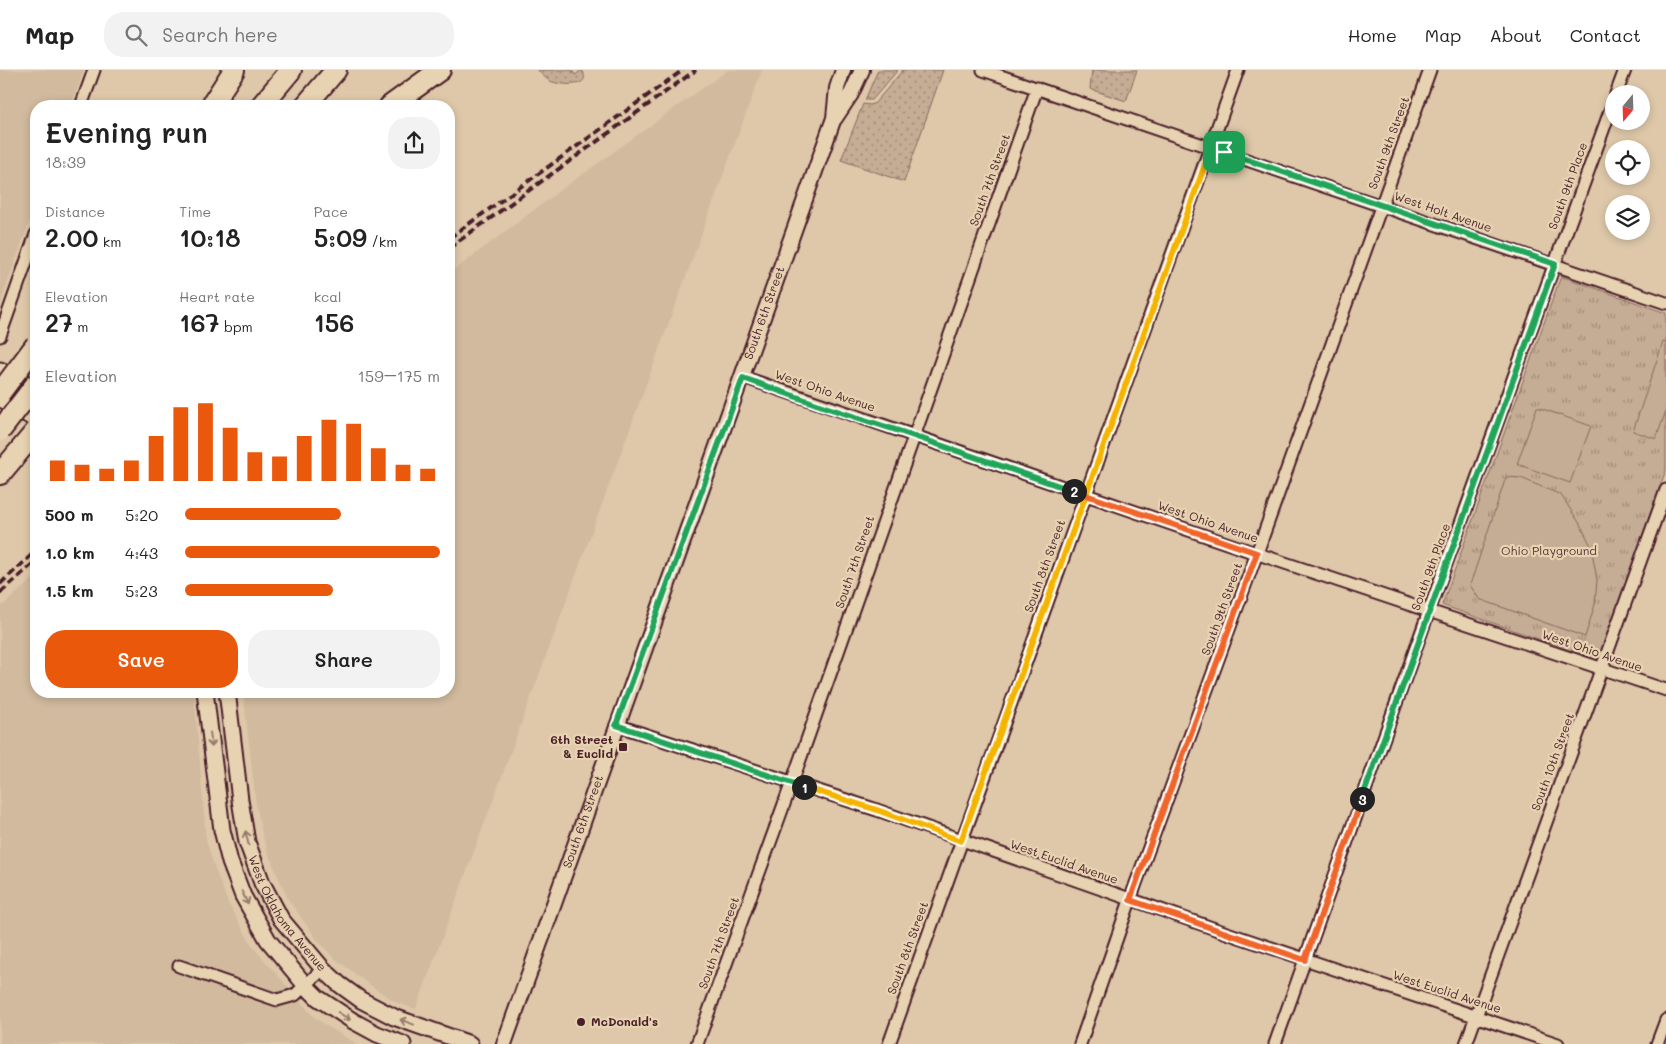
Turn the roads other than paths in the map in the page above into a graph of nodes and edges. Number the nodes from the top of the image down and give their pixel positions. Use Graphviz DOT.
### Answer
graph roads {
  1 [pos="94,70"];
  2 [pos="218,70"];
  3 [pos="234,70"];
  4 [pos="291,70"];
  5 [pos="336,70"];
  6 [pos="432,70"];
  7 [pos="440,70"];
  8 [pos="843,70"];
  9 [pos="862,70"];
  10 [pos="984,70"];
  11 [pos="1238,70"];
  12 [pos="1430,70"];
  13 [pos="1625,70"];
  14 [pos="1619,85"];
  15 [pos="417,87"];
  16 [pos="1037,88"];
  17 [pos="83,100"];
  18 [pos="205,100"];
  19 [pos="215,100"];
  20 [pos="266,100"];
  21 [pos="310,100"];
  22 [pos="399,100"];
  23 [pos="834,118"];
  24 [pos="1605,125"];
  25 [pos="1211,148"];
  26 [pos="1381,206"];
  27 [pos="30,251"];
  28 [pos="1555,264"];
  29 [pos="1666,303"];
  30 [pos="0,336"];
  31 [pos="30,353"];
  32 [pos="0,370"];
  33 [pos="743,378"];
  34 [pos="30,386"];
  35 [pos="30,392"];
  36 [pos="0,393"];
  37 [pos="0,398"];
  38 [pos="30,416"];
  39 [pos="0,431"];
  40 [pos="914,436"];
  41 [pos="30,438"];
  42 [pos="0,474"];
  43 [pos="1666,490"];
  44 [pos="1085,494"];
  45 [pos="1257,553"];
  46 [pos="1430,610"];
  47 [pos="1601,668"];
  48 [pos="1666,690"];
  49 [pos="205,698"];
  50 [pos="228,698"];
  51 [pos="616,725"];
  52 [pos="792,782"];
  53 [pos="961,841"];
  54 [pos="1130,900"];
  55 [pos="1305,960"];
  56 [pos="179,966"];
  57 [pos="323,969"];
  58 [pos="306,986"];
  59 [pos="1476,1016"];
  60 [pos="1666,1020"];
  61 [pos="403,1044"];
  62 [pos="470,1044"];
  63 [pos="504,1044"];
  64 [pos="697,1044"];
  65 [pos="888,1044"];
  66 [pos="1080,1044"];
  67 [pos="1275,1044"];
  68 [pos="1466,1044"];
  69 [pos="1558,1044"];
  70 [pos="1657,1044"];
  1 -- 17 [label="street"];
  2 -- 18 [label="highway"];
  3 -- 19 [label="highway"];
  4 -- 20 [label="highway"];
  5 -- 21 [label="highway"];
  6 -- 15 [label="highway"];
  7 -- 15 [label="highway"];
  8 -- 23 [label="street, South 6th Street"];
  9 -- 23 [label="street, South 6th Street"];
  10 -- 16 [label="street, West Holt Avenue"];
  11 -- 25 [label="street, South 8th Street"];
  12 -- 26 [label="street, South 9th Street"];
  13 -- 14 [label="street"];
  15 -- 22 [label="highway"];
  16 -- 25 [label="street, West Holt Avenue"];
  16 -- 40 [label="street, South 7th Street"];
  23 -- 33 [label="street, South 6th Street"];
  24 -- 28 [label="street, South 9th Place"];
  25 -- 26 [label="street, West Holt Avenue"];
  25 -- 44 [label="street, South 8th Street"];
  26 -- 28 [label="street, West Holt Avenue"];
  26 -- 45 [label="street, South 9th Street"];
  27 -- 30 [label="street"];
  28 -- 29 [label="street, West Holt Avenue"];
  28 -- 46 [label="street, South 9th Place"];
  31 -- 36 [label="highway, bridge"];
  32 -- 34 [label="main road"];
  33 -- 40 [label="street, West Ohio Avenue"];
  33 -- 51 [label="street, South 6th Street"];
  35 -- 39 [label="highway, bridge"];
  37 -- 38 [label="main road"];
  40 -- 44 [label="street, West Ohio Avenue"];
  40 -- 52 [label="street, South 7th Street"];
  41 -- 42 [label="highway"];
  43 -- 47 [label="street, South 10th Street"];
  44 -- 45 [label="street, West Ohio Avenue"];
  44 -- 53 [label="street, South 8th Street"];
  45 -- 46 [label="street, West Ohio Avenue"];
  45 -- 54 [label="street, South 9th Street"];
  46 -- 47 [label="street, West Ohio Avenue"];
  46 -- 55 [label="street, South 9th Place"];
  47 -- 48 [label="street, West Ohio Avenue"];
  47 -- 59 [label="street, South 10th Street"];
  49 -- 58 [label="main road, West Oklahoma Avenue, one-way"];
  57 -- 50 [label="main road, West Oklahoma Avenue, one-way"];
  51 -- 52 [label="street, West Euclid Avenue"];
  51 -- 63 [label="street, South 6th Street"];
  52 -- 53 [label="street, West Euclid Avenue"];
  52 -- 64 [label="street, South 7th Street"];
  53 -- 54 [label="street, West Euclid Avenue"];
  53 -- 65 [label="street, South 8th Street"];
  54 -- 55 [label="street, West Euclid Avenue"];
  54 -- 66 [label="street, South 9th Street"];
  55 -- 59 [label="street, West Euclid Avenue"];
  55 -- 67 [label="street, South 9th Place"];
  56 -- 58 [label="street"];
  57 -- 58 [label="street"];
  62 -- 57 [label="main road, West Oklahoma Avenue, one-way"];
  58 -- 61 [label="main road, West Oklahoma Avenue, one-way"];
  59 -- 68 [label="street, South 10th Street"];
  59 -- 69 [label="street, West Euclid Avenue"];
  60 -- 70 [label="street"];
}
